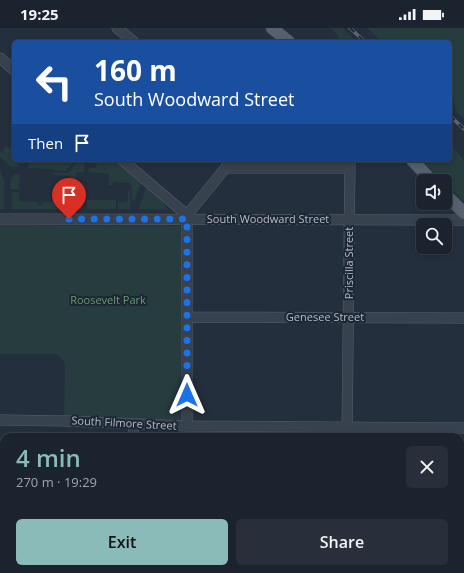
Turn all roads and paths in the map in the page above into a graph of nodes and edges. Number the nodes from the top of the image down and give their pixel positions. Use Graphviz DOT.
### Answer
graph roads {
  1 [pos="117,28"];
  2 [pos="272,28"];
  3 [pos="132,40"];
  4 [pos="287,40"];
  5 [pos="0,58"];
  6 [pos="12,68"];
  7 [pos="124,162"];
  8 [pos="414,162"];
  9 [pos="229,164"];
  10 [pos="350,164"];
  11 [pos="425,174"];
  12 [pos="452,201"];
  13 [pos="464,213"];
  14 [pos="187,217"];
  15 [pos="0,219"];
  16 [pos="349,219"];
  17 [pos="464,220"];
  18 [pos="187,317"];
  19 [pos="348,317"];
  20 [pos="464,318"];
  21 [pos="0,420"];
  22 [pos="134,424"];
  23 [pos="187,426"];
  24 [pos="464,428"];
  25 [pos="347,432"];
  26 [pos="133,433"];
  1 -- 3 [label="street"];
  2 -- 4 [label="main road"];
  5 -- 6 [label="street"];
  7 -- 14 [label="street"];
  8 -- 11 [label="main road"];
  9 -- 10 [label="street"];
  9 -- 14 [label="street"];
  10 -- 16 [label="street, Priscilla Street"];
  12 -- 13 [label="main road"];
  14 -- 15 [label="street, South Woodward Street"];
  14 -- 16 [label="street, South Woodward Street"];
  14 -- 18 [label="street"];
  16 -- 17 [label="street, South Woodward Street"];
  16 -- 19 [label="street, Priscilla Street"];
  18 -- 19 [label="street, Genesee Street"];
  18 -- 23 [label="street"];
  19 -- 20 [label="street, Genesee Street"];
  19 -- 25 [label="street, Priscilla Street"];
  21 -- 22 [label="street, South Filmore Street"];
  22 -- 23 [label="street, South Filmore Street"];
  22 -- 26 [label="street"];
  23 -- 25 [label="street, South Filmore Street"];
  24 -- 25 [label="street, South Filmore Street"];
}
